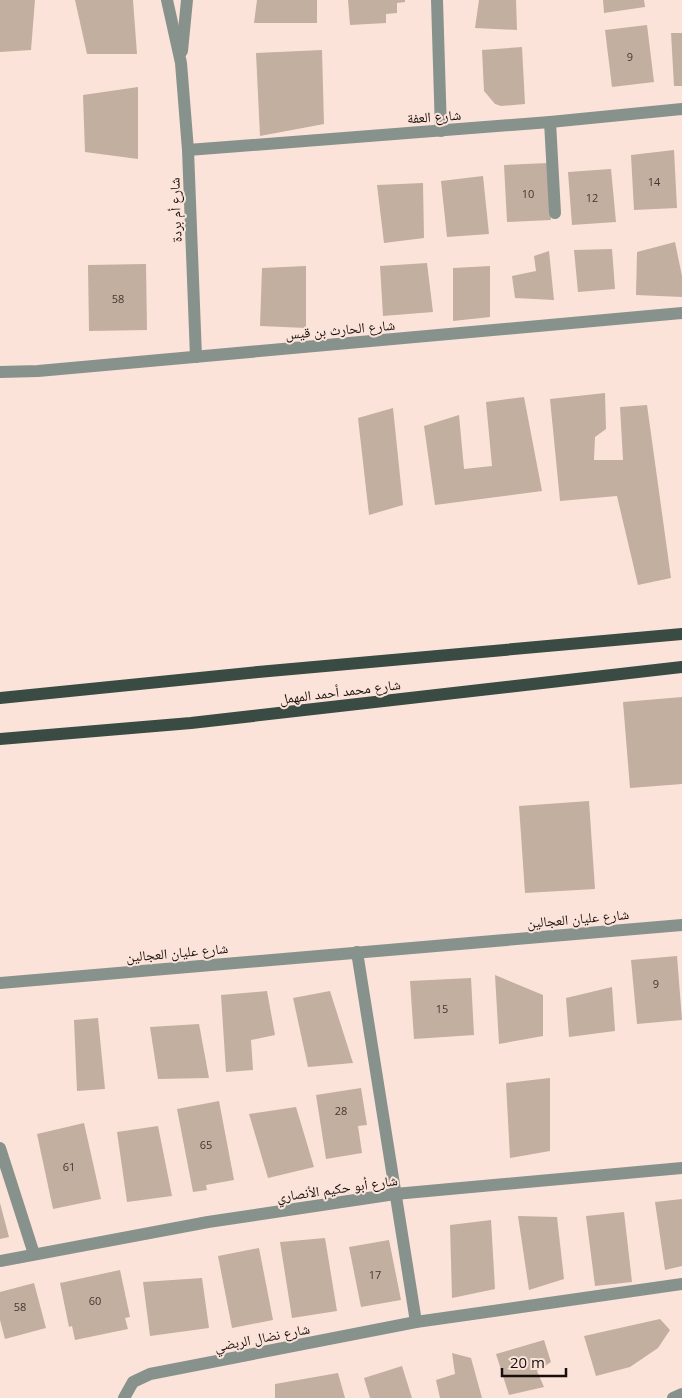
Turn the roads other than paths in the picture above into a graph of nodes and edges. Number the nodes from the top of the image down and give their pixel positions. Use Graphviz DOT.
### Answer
graph roads {
  1 [pos="167,0"];
  2 [pos="187,0"];
  3 [pos="437,0"];
  4 [pos="181,63"];
  5 [pos="682,109"];
  6 [pos="550,122"];
  7 [pos="441,131"];
  8 [pos="188,150"];
  9 [pos="555,213"];
  10 [pos="682,313"];
  11 [pos="196,357"];
  12 [pos="0,372"];
  13 [pos="682,634"];
  14 [pos="682,667"];
  15 [pos="0,698"];
  16 [pos="0,739"];
  17 [pos="682,925"];
  18 [pos="357,952"];
  19 [pos="0,983"];
  20 [pos="0,1148"];
  21 [pos="682,1168"];
  22 [pos="395,1194"];
  23 [pos="34,1254"];
  24 [pos="0,1261"];
  25 [pos="682,1284"];
  26 [pos="416,1322"];
  27 [pos="682,1394"];
  28 [pos="124,1398"];
  29 [pos="673,1398"];
  1 -- 4 [label="street, شارع أم بردة"];
  2 -- 4 [label="street, شارع أم بردة"];
  3 -- 7 [label="street"];
  4 -- 8 [label="street, شارع أم بردة"];
  5 -- 6 [label="street, شارع العفة"];
  6 -- 7 [label="street, شارع العفة"];
  6 -- 9 [label="street"];
  7 -- 8 [label="street, شارع العفة"];
  8 -- 11 [label="street, شارع أم بردة"];
  10 -- 11 [label="street, شارع الحارث بن قيس"];
  11 -- 12 [label="street, شارع الحارث بن قيس"];
  13 -- 15 [label="main road, شارع محمد أحمد المهمل"];
  14 -- 16 [label="main road, شارع محمد أحمد المهمل"];
  17 -- 18 [label="street, شارع عليان العجالين"];
  18 -- 19 [label="street, شارع عليان العجالين"];
  18 -- 22 [label="street"];
  20 -- 23 [label="street"];
  21 -- 22 [label="street, شارع أبو حكيم الأنصاري"];
  22 -- 23 [label="street, شارع أبو حكيم الأنصاري"];
  22 -- 26 [label="street"];
  23 -- 24 [label="street, شارع أبو حكيم الأنصاري"];
  25 -- 26 [label="street, شارع نضال الربضي"];
  26 -- 28 [label="street, شارع نضال الربضي"];
  27 -- 29 [label="street"];
}
